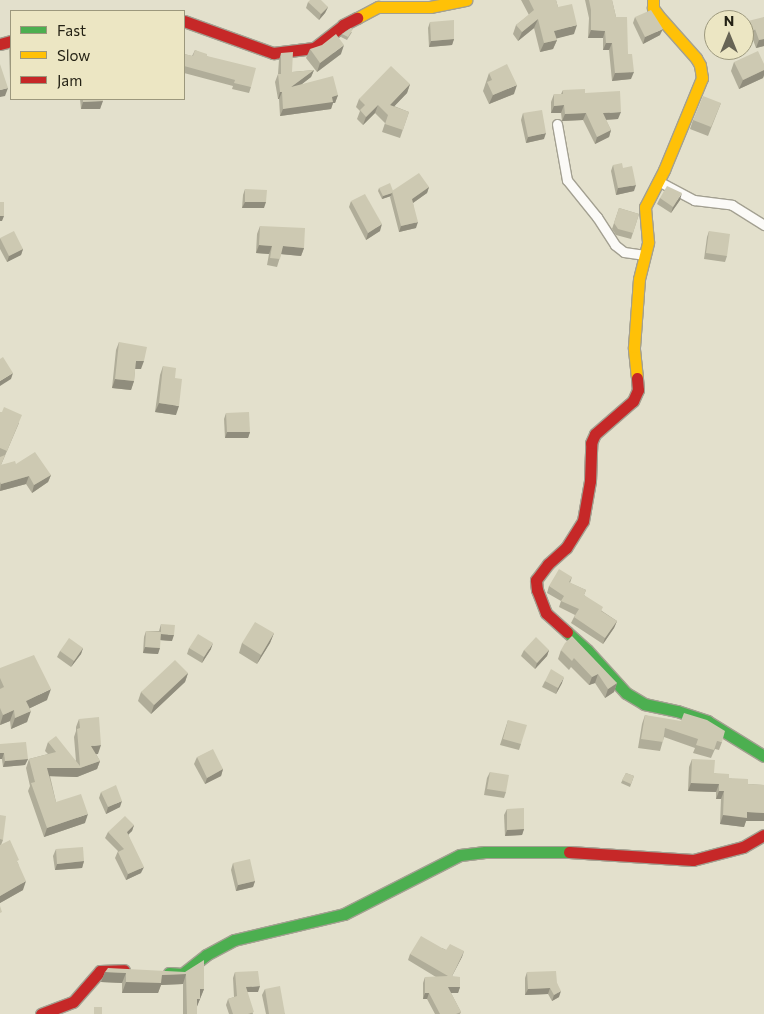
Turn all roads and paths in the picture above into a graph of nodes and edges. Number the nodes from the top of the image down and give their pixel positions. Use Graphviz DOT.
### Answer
graph roads {
  1 [pos="466,0"];
  2 [pos="652,0"];
  3 [pos="185,21"];
  4 [pos="557,124"];
  5 [pos="658,181"];
  6 [pos="764,225"];
  7 [pos="645,255"];
  8 [pos="764,756"];
  9 [pos="764,835"];
  10 [pos="134,971"];
  11 [pos="158,972"];
  12 [pos="42,1014"];
  1 -- 3 [label="street"];
  2 -- 5 [label="street"];
  4 -- 7 [label="street"];
  5 -- 6 [label="street"];
  5 -- 7 [label="street"];
  7 -- 8 [label="street"];
  9 -- 11 [label="street"];
  10 -- 12 [label="street"];
}
